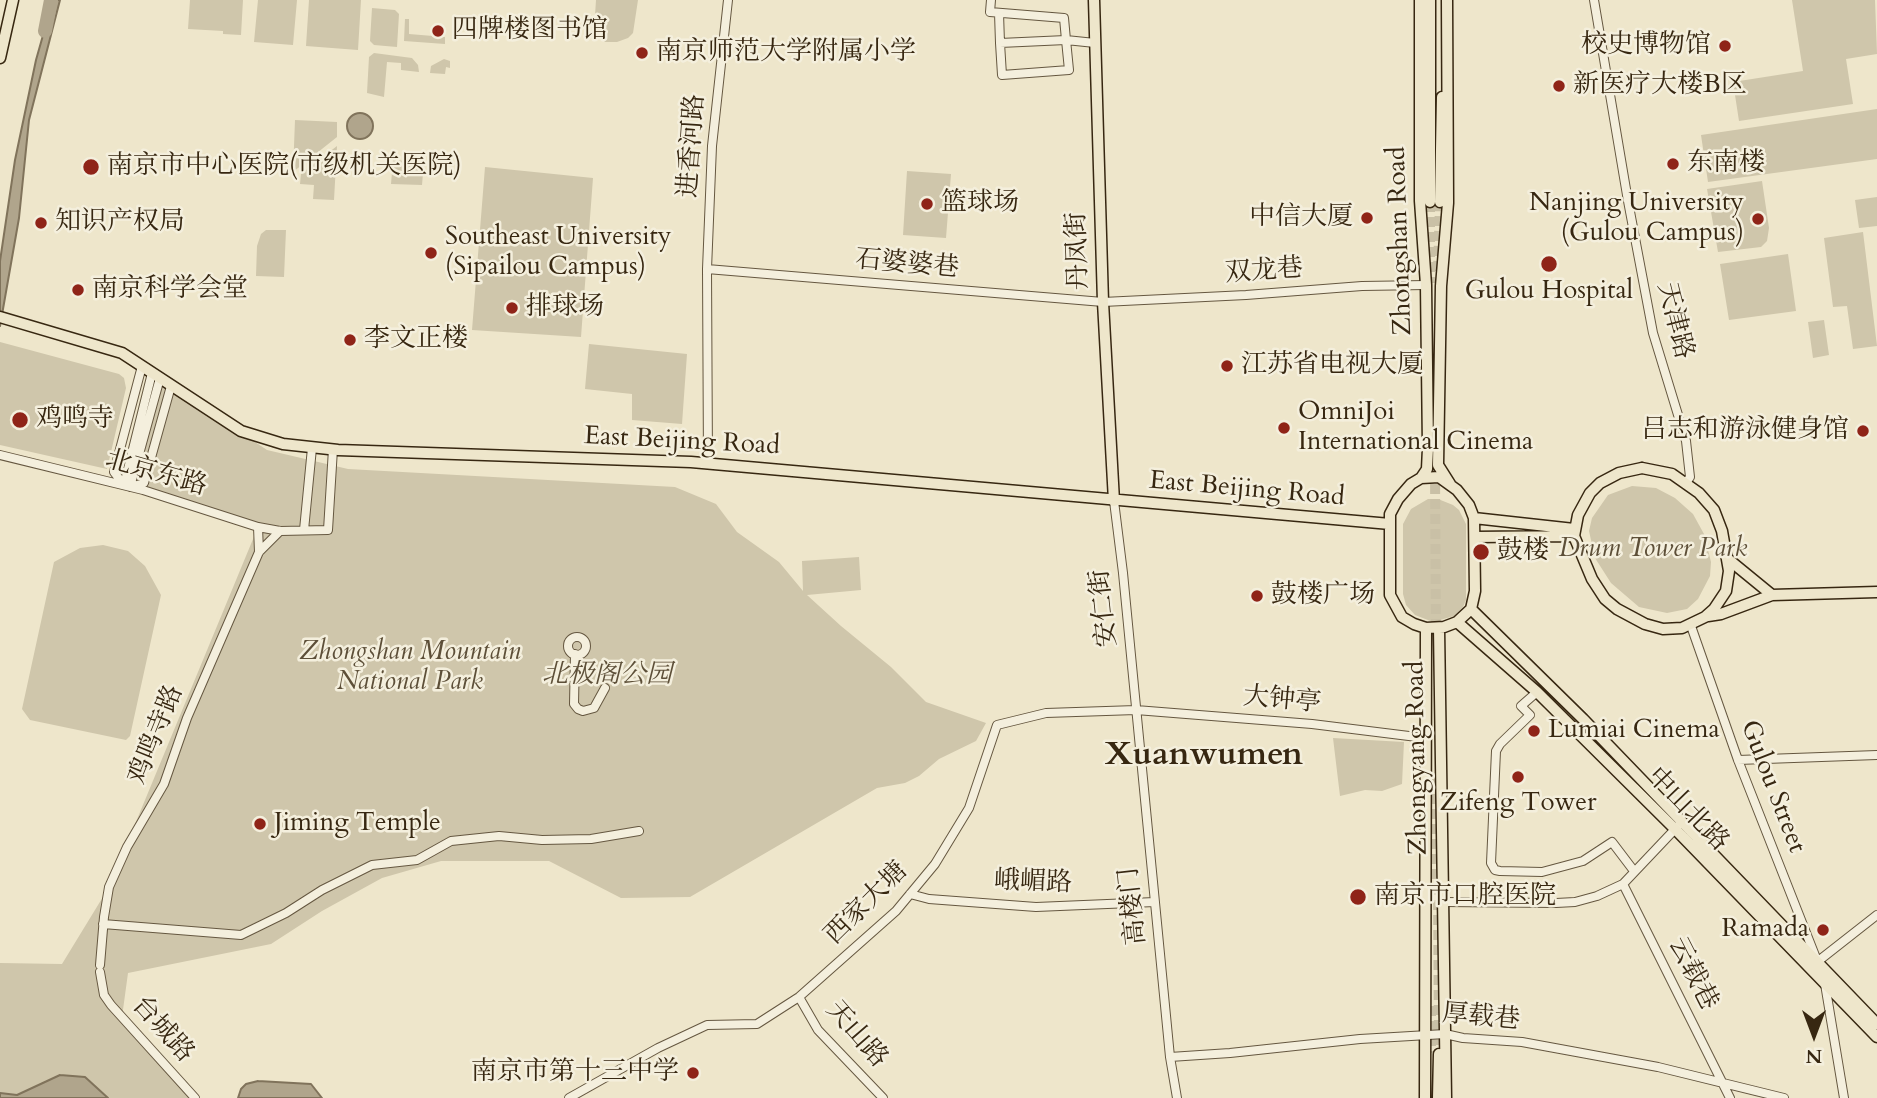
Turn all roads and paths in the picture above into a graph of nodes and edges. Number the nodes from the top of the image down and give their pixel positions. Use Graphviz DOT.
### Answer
graph roads {
  1 [pos="13,0"];
  2 [pos="728,0"];
  3 [pos="991,0"];
  4 [pos="1094,0"];
  5 [pos="1420,0"];
  6 [pos="1441,0"];
  7 [pos="1447,0"];
  8 [pos="1594,0"];
  9 [pos="1430,4"];
  10 [pos="999,13"];
  11 [pos="1066,40"];
  12 [pos="1000,43"];
  13 [pos="1096,43"];
  14 [pos="0,58"];
  15 [pos="707,269"];
  16 [pos="1426,285"];
  17 [pos="1103,302"];
  18 [pos="0,317"];
  19 [pos="142,366"];
  20 [pos="156,376"];
  21 [pos="171,386"];
  22 [pos="312,448"];
  23 [pos="332,449"];
  24 [pos="0,455"];
  25 [pos="708,464"];
  26 [pos="1421,478"];
  27 [pos="1686,483"];
  28 [pos="1450,484"];
  29 [pos="127,486"];
  30 [pos="1114,501"];
  31 [pos="1474,518"];
  32 [pos="1390,524"];
  33 [pos="258,527"];
  34 [pos="304,530"];
  35 [pos="280,531"];
  36 [pos="1574,533"];
  37 [pos="1476,537"];
  38 [pos="259,552"];
  39 [pos="1728,559"];
  40 [pos="1877,592"];
  41 [pos="1772,594"];
  42 [pos="1471,609"];
  43 [pos="1705,617"];
  44 [pos="1457,622"];
  45 [pos="1691,626"];
  46 [pos="1426,628"];
  47 [pos="1439,628"];
  48 [pos="575,654"];
  49 [pos="605,688"];
  50 [pos="1536,692"];
  51 [pos="1136,710"];
  52 [pos="1425,737"];
  53 [pos="1877,755"];
  54 [pos="1738,760"];
  55 [pos="1679,825"];
  56 [pos="639,831"];
  57 [pos="1634,871"];
  58 [pos="1623,884"];
  59 [pos="910,894"];
  60 [pos="1155,902"];
  61 [pos="1443,902"];
  62 [pos="1877,915"];
  63 [pos="103,925"];
  64 [pos="1817,962"];
  65 [pos="1825,984"];
  66 [pos="102,988"];
  67 [pos="799,997"];
  68 [pos="1877,1024"];
  69 [pos="1426,1034"];
  70 [pos="1445,1034"];
  71 [pos="1877,1037"];
  72 [pos="1170,1057"];
  73 [pos="1724,1083"];
  74 [pos="195,1098"];
  75 [pos="569,1098"];
  76 [pos="883,1098"];
  77 [pos="1177,1098"];
  78 [pos="1425,1098"];
  79 [pos="1431,1098"];
  80 [pos="1438,1098"];
  81 [pos="1446,1098"];
  82 [pos="1730,1098"];
  83 [pos="1784,1098"];
  84 [pos="1844,1098"];
  1 -- 14 [label="main road"];
  2 -- 15 [label="street, 进香河路"];
  3 -- 10 [label="street"];
  4 -- 13 [label="main road, 丹凤街"];
  5 -- 16 [label="main road, Zhongshan Road"];
  6 -- 9 [label="main road"];
  7 -- 28 [label="main road"];
  8 -- 27 [label="street, 天津路"];
  10 -- 11 [label="street"];
  10 -- 12 [label="street"];
  11 -- 12 [label="street"];
  11 -- 12 [label="street"];
  11 -- 13 [label="street"];
  13 -- 17 [label="main road, 丹凤街"];
  15 -- 17 [label="street, 石婆婆巷"];
  15 -- 25 [label="street, 进香河路"];
  16 -- 17 [label="street, 双龙巷"];
  16 -- 26 [label="main road, Zhongshan Road"];
  17 -- 30 [label="main road, 丹凤街"];
  18 -- 19 [label="main road, East Beijing Road"];
  19 -- 20 [label="main road, East Beijing Road"];
  19 -- 29 [label="street"];
  20 -- 21 [label="main road, East Beijing Road"];
  20 -- 29 [label="street"];
  21 -- 22 [label="main road, East Beijing Road"];
  21 -- 29 [label="street"];
  22 -- 23 [label="main road, East Beijing Road"];
  22 -- 34 [label="street"];
  23 -- 25 [label="main road, East Beijing Road"];
  23 -- 34 [label="street"];
  24 -- 29 [label="street, 北京东路"];
  25 -- 30 [label="main road, East Beijing Road"];
  26 -- 28 [label="main road"];
  26 -- 32 [label="main road"];
  27 -- 36 [label="main road"];
  27 -- 39 [label="main road"];
  28 -- 31 [label="main road"];
  29 -- 33 [label="street, 北京东路"];
  30 -- 32 [label="main road, East Beijing Road"];
  30 -- 51 [label="street, 安仁街"];
  31 -- 36 [label="main road"];
  31 -- 37 [label="main road"];
  32 -- 46 [label="main road"];
  33 -- 35 [label="street, 北京东路"];
  33 -- 38 [label="street"];
  34 -- 35 [label="street, 北京东路"];
  35 -- 38 [label="street, 鸡鸣寺路"];
  36 -- 37 [label="main road"];
  36 -- 45 [label="main road"];
  37 -- 42 [label="main road"];
  38 -- 63 [label="street, 鸡鸣寺路"];
  39 -- 41 [label="main road"];
  39 -- 43 [label="main road"];
  40 -- 41 [label="main road"];
  41 -- 43 [label="main road"];
  42 -- 44 [label="main road"];
  42 -- 55 [label="main road"];
  43 -- 45 [label="main road"];
  44 -- 47 [label="main road"];
  44 -- 50 [label="main road, 中山北路"];
  45 -- 54 [label="street, Gulou Street"];
  46 -- 47 [label="main road"];
  46 -- 52 [label="main road, Zhongyang Road"];
  47 -- 61 [label="main road, Zhongyang Road"];
  48 -- 49 [label="street"];
  50 -- 55 [label="main road, 中山北路"];
  50 -- 57 [label="street"];
  51 -- 52 [label="street, 大钟亭"];
  51 -- 59 [label="street, 西家大塘"];
  51 -- 60 [label="street, 高楼门"];
  52 -- 69 [label="main road, Zhongyang Road"];
  53 -- 54 [label="street"];
  54 -- 64 [label="street, Gulou Street"];
  55 -- 57 [label="street"];
  55 -- 64 [label="main road"];
  55 -- 65 [label="main road, 中山北路"];
  56 -- 63 [label="street"];
  57 -- 58 [label="street"];
  58 -- 61 [label="street"];
  58 -- 73 [label="street, 云载巷"];
  59 -- 60 [label="street, 峨嵋路"];
  59 -- 67 [label="street, 西家大塘"];
  60 -- 72 [label="street, 高楼门"];
  61 -- 70 [label="main road, Zhongyang Road"];
  62 -- 64 [label="street"];
  63 -- 66 [label="street, 鸡鸣寺路"];
  64 -- 65 [label="street, Gulou Street"];
  64 -- 68 [label="main road"];
  65 -- 71 [label="main road, 中山北路"];
  65 -- 84 [label="street, Gulou Street"];
  66 -- 74 [label="street, 台城路"];
  67 -- 75 [label="street, 西家大塘"];
  67 -- 76 [label="street, 天山路"];
  69 -- 70 [label="street, 厚载巷"];
  69 -- 72 [label="street, 厚载巷"];
  69 -- 78 [label="main road, Zhongyang Road"];
  70 -- 73 [label="street, 厚载巷"];
  70 -- 81 [label="main road, Zhongyang Road"];
  72 -- 77 [label="street, 高楼门"];
  73 -- 82 [label="street, 云载巷"];
  73 -- 83 [label="street, 厚载巷"];
  79 -- 80 [label="main road"];
}
